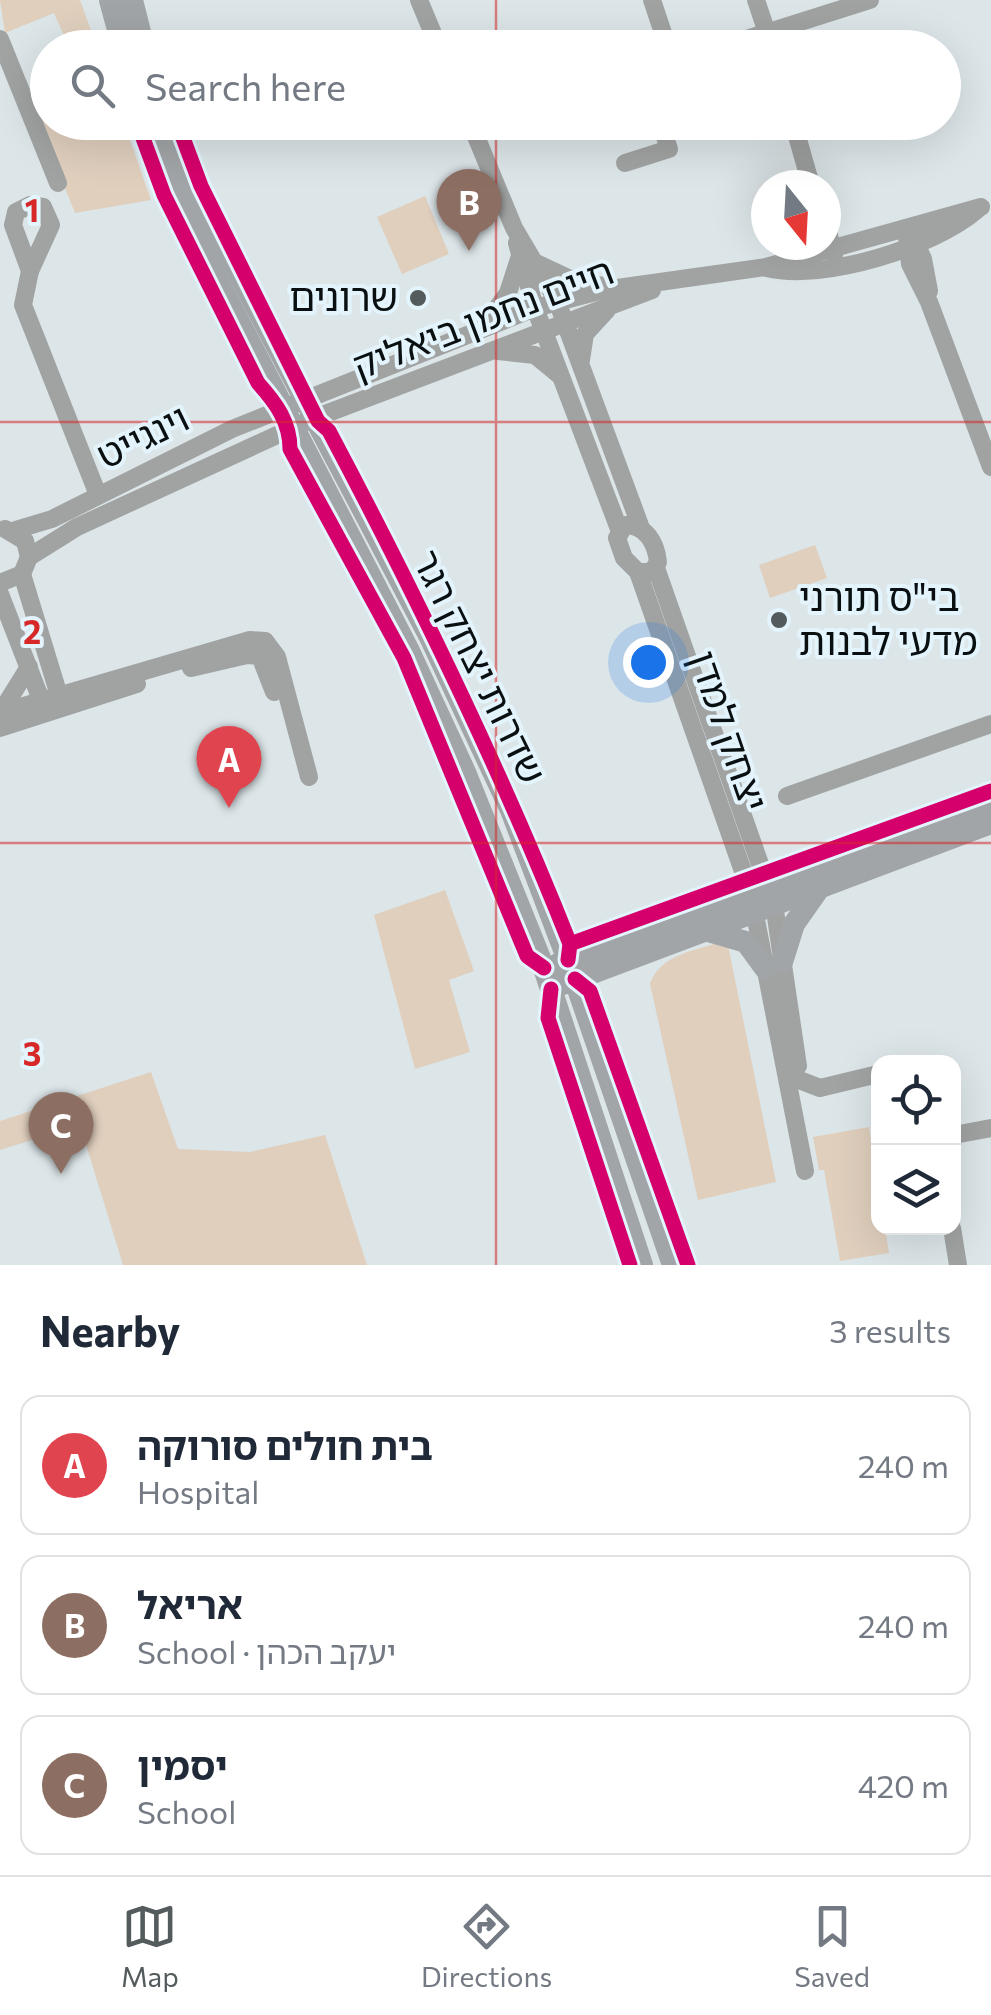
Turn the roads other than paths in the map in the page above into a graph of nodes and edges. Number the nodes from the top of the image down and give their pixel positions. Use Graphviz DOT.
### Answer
graph roads {
  1 [pos="110,0"];
  2 [pos="132,0"];
  3 [pos="419,0"];
  4 [pos="652,0"];
  5 [pos="756,0"];
  6 [pos="870,0"];
  7 [pos="118,30"];
  8 [pos="140,30"];
  9 [pos="432,30"];
  10 [pos="662,30"];
  11 [pos="766,30"];
  12 [pos="797,30"];
  13 [pos="0,39"];
  14 [pos="30,113"];
  15 [pos="41,140"];
  16 [pos="152,140"];
  17 [pos="174,140"];
  18 [pos="477,140"];
  19 [pos="667,140"];
  20 [pos="798,140"];
  21 [pos="625,163"];
  22 [pos="807,170"];
  23 [pos="58,182"];
  24 [pos="986,205"];
  25 [pos="906,228"];
  26 [pos="911,246"];
  27 [pos="841,248"];
  28 [pos="841,251"];
  29 [pos="527,258"];
  30 [pos="817,260"];
  31 [pos="30,271"];
  32 [pos="617,296"];
  33 [pos="557,301"];
  34 [pos="535,308"];
  35 [pos="565,323"];
  36 [pos="481,328"];
  37 [pos="544,330"];
  38 [pos="487,351"];
  39 [pos="586,380"];
  40 [pos="566,387"];
  41 [pos="297,414"];
  42 [pos="991,466"];
  43 [pos="98,495"];
  44 [pos="641,528"];
  45 [pos="619,529"];
  46 [pos="6,530"];
  47 [pos="26,566"];
  48 [pos="647,570"];
  49 [pos="0,582"];
  50 [pos="0,594"];
  51 [pos="29,667"];
  52 [pos="52,703"];
  53 [pos="1,712"];
  54 [pos="991,724"];
  55 [pos="0,728"];
  56 [pos="306,770"];
  57 [pos="787,796"];
  58 [pos="991,805"];
  59 [pos="991,823"];
  60 [pos="820,887"];
  61 [pos="762,899"];
  62 [pos="705,930"];
  63 [pos="774,965"];
  64 [pos="572,969"];
  65 [pos="547,978"];
  66 [pos="789,1076"];
  67 [pos="871,1076"];
  68 [pos="991,1128"];
  69 [pos="961,1134"];
  70 [pos="805,1171"];
  71 [pos="953,1235"];
  72 [pos="642,1265"];
  73 [pos="673,1265"];
  74 [pos="958,1265"];
  1 -- 7 [label="main road"];
  2 -- 8 [label="main road"];
  3 -- 9 [label="street"];
  4 -- 10 [label="street"];
  5 -- 11 [label="street"];
  6 -- 12 [label="street"];
  13 -- 14 [label="street"];
  15 -- 23 [label="street"];
  16 -- 41 [label="main road, שדרות יצחק רגר"];
  17 -- 41 [label="main road, שדרות יצחק רגר"];
  18 -- 29 [label="street"];
  19 -- 21 [label="street"];
  20 -- 22 [label="street"];
  24 -- 25 [label="street, חיים נחמן ביאליק"];
  24 -- 26 [label="street, חיים נחמן ביאליק"];
  25 -- 26 [label="street"];
  25 -- 27 [label="street, חיים נחמן ביאליק"];
  26 -- 28 [label="street, חיים נחמן ביאליק"];
  26 -- 42 [label="street"];
  29 -- 32 [label="street"];
  29 -- 33 [label="street"];
  29 -- 34 [label="street"];
  29 -- 36 [label="street"];
  30 -- 32 [label="street, חיים נחמן ביאליק"];
  31 -- 43 [label="street"];
  32 -- 33 [label="street, חיים נחמן ביאליק"];
  32 -- 35 [label="street, חיים נחמן ביאליק"];
  32 -- 39 [label="street"];
  33 -- 34 [label="street, חיים נחמן ביאליק"];
  33 -- 35 [label="street"];
  34 -- 36 [label="street, חיים נחמן ביאליק"];
  34 -- 37 [label="street"];
  35 -- 37 [label="street, חיים נחמן ביאליק"];
  35 -- 39 [label="street"];
  36 -- 41 [label="street, חיים נחמן ביאליק"];
  37 -- 38 [label="street, חיים נחמן ביאליק"];
  37 -- 40 [label="street"];
  38 -- 40 [label="street"];
  38 -- 41 [label="street, חיים נחמן ביאליק"];
  39 -- 44 [label="street"];
  40 -- 45 [label="street"];
  41 -- 43 [label="street, וינגייט"];
  41 -- 47 [label="street, וינגייט"];
  41 -- 64 [label="main road, שדרות יצחק רגר"];
  41 -- 65 [label="main road, שדרות יצחק רגר"];
  43 -- 46 [label="street, וינגייט"];
  44 -- 45 [label="street"];
  44 -- 48 [label="street"];
  45 -- 48 [label="street"];
  46 -- 47 [label="street"];
  47 -- 49 [label="street, וינגייט"];
  47 -- 52 [label="street"];
  48 -- 61 [label="street, יצחק למדן"];
  50 -- 51 [label="street"];
  51 -- 52 [label="street"];
  51 -- 53 [label="street"];
  52 -- 53 [label="street"];
  52 -- 55 [label="street"];
  52 -- 56 [label="street"];
  54 -- 57 [label="street"];
  58 -- 61 [label="main road"];
  59 -- 60 [label="main road"];
  60 -- 61 [label="main road"];
  60 -- 63 [label="main road"];
  61 -- 62 [label="main road"];
  61 -- 63 [label="street, יצחק למדן"];
  61 -- 64 [label="main road"];
  62 -- 63 [label="main road"];
  62 -- 64 [label="main road"];
  63 -- 66 [label="street, יצחק למדן"];
  64 -- 65 [label="main road"];
  64 -- 73 [label="main road, שדרות יצחק רגר"];
  65 -- 72 [label="main road, שדרות יצחק רגר"];
  66 -- 67 [label="street"];
  66 -- 70 [label="street, יצחק למדן"];
  68 -- 69 [label="street"];
  71 -- 74 [label="street"];
}
